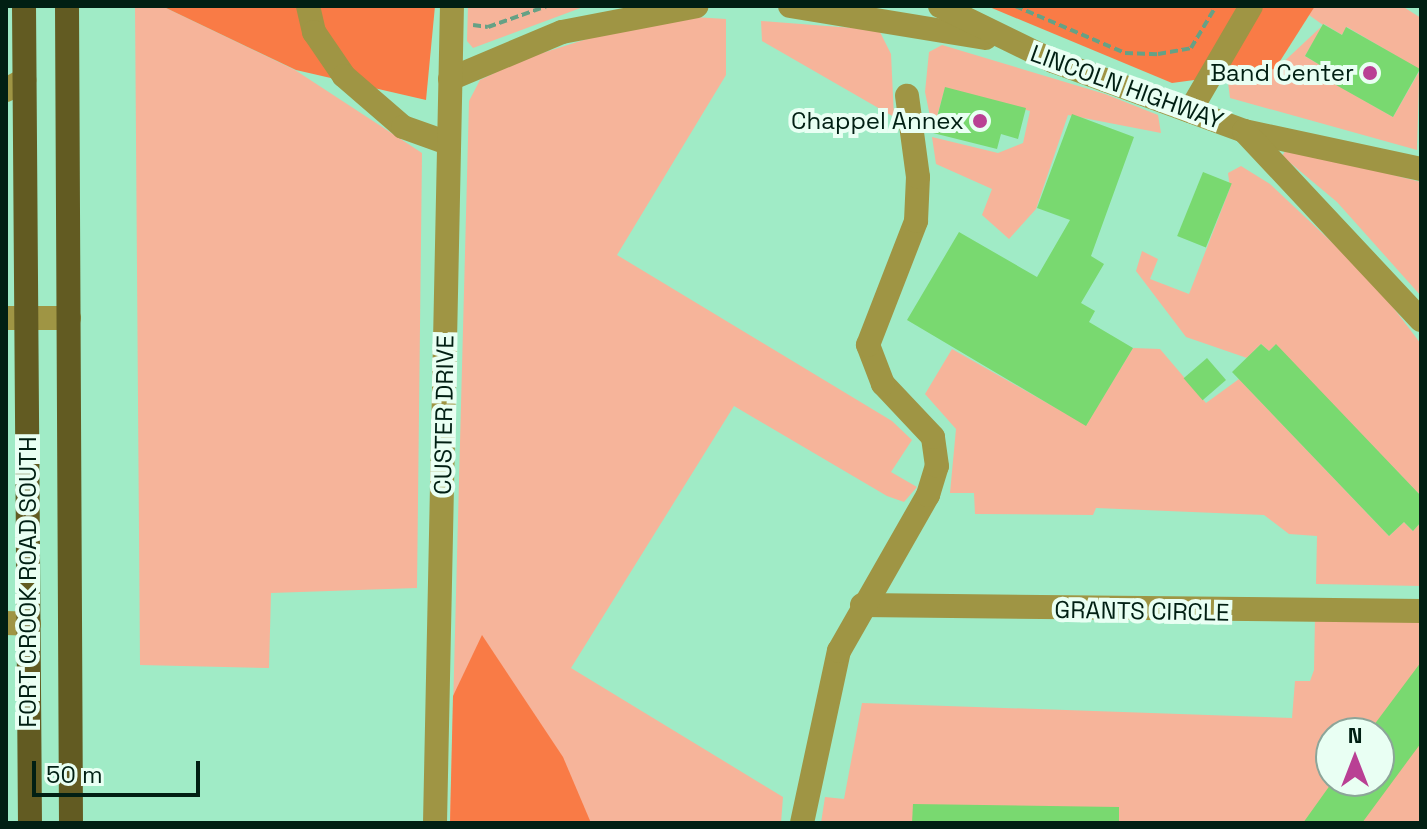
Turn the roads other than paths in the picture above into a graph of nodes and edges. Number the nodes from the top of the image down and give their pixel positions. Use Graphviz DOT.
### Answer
graph roads {
  1 [pos="24,6"];
  2 [pos="67,6"];
  3 [pos="308,6"];
  4 [pos="697,6"];
  5 [pos="790,6"];
  6 [pos="940,6"];
  7 [pos="1251,6"];
  8 [pos="452,16"];
  9 [pos="1010,43"];
  10 [pos="450,79"];
  11 [pos="15,85"];
  12 [pos="907,96"];
  13 [pos="1190,111"];
  14 [pos="1244,131"];
  15 [pos="448,143"];
  16 [pos="1421,169"];
  17 [pos="16,318"];
  18 [pos="69,318"];
  19 [pos="1421,320"];
  20 [pos="862,605"];
  21 [pos="1421,611"];
  22 [pos="17,623"];
  23 [pos="30,823"];
  24 [pos="71,823"];
  25 [pos="435,823"];
  26 [pos="802,823"];
  1 -- 11 [label="main road, FORT CROOK ROAD SOUTH"];
  2 -- 18 [label="main road, FORT CROOK ROAD SOUTH"];
  3 -- 15 [label="street"];
  4 -- 10 [label="street"];
  5 -- 9 [label="street, LINCOLN HIGHWAY"];
  6 -- 9 [label="street, LINCOLN HIGHWAY"];
  7 -- 13 [label="street"];
  8 -- 10 [label="street, CUSTER DRIVE"];
  9 -- 13 [label="street, LINCOLN HIGHWAY"];
  10 -- 15 [label="street, CUSTER DRIVE"];
  11 -- 17 [label="main road, FORT CROOK ROAD SOUTH"];
  12 -- 20 [label="street"];
  13 -- 14 [label="street, LINCOLN HIGHWAY"];
  14 -- 16 [label="street, LINCOLN HIGHWAY"];
  14 -- 19 [label="street, LINCOLN HIGHWAY"];
  15 -- 25 [label="street, CUSTER DRIVE"];
  17 -- 18 [label="street"];
  17 -- 22 [label="main road, FORT CROOK ROAD SOUTH"];
  18 -- 24 [label="main road, FORT CROOK ROAD SOUTH"];
  20 -- 21 [label="street, GRANTS CIRCLE"];
  20 -- 26 [label="street"];
  22 -- 23 [label="main road, FORT CROOK ROAD SOUTH"];
}
